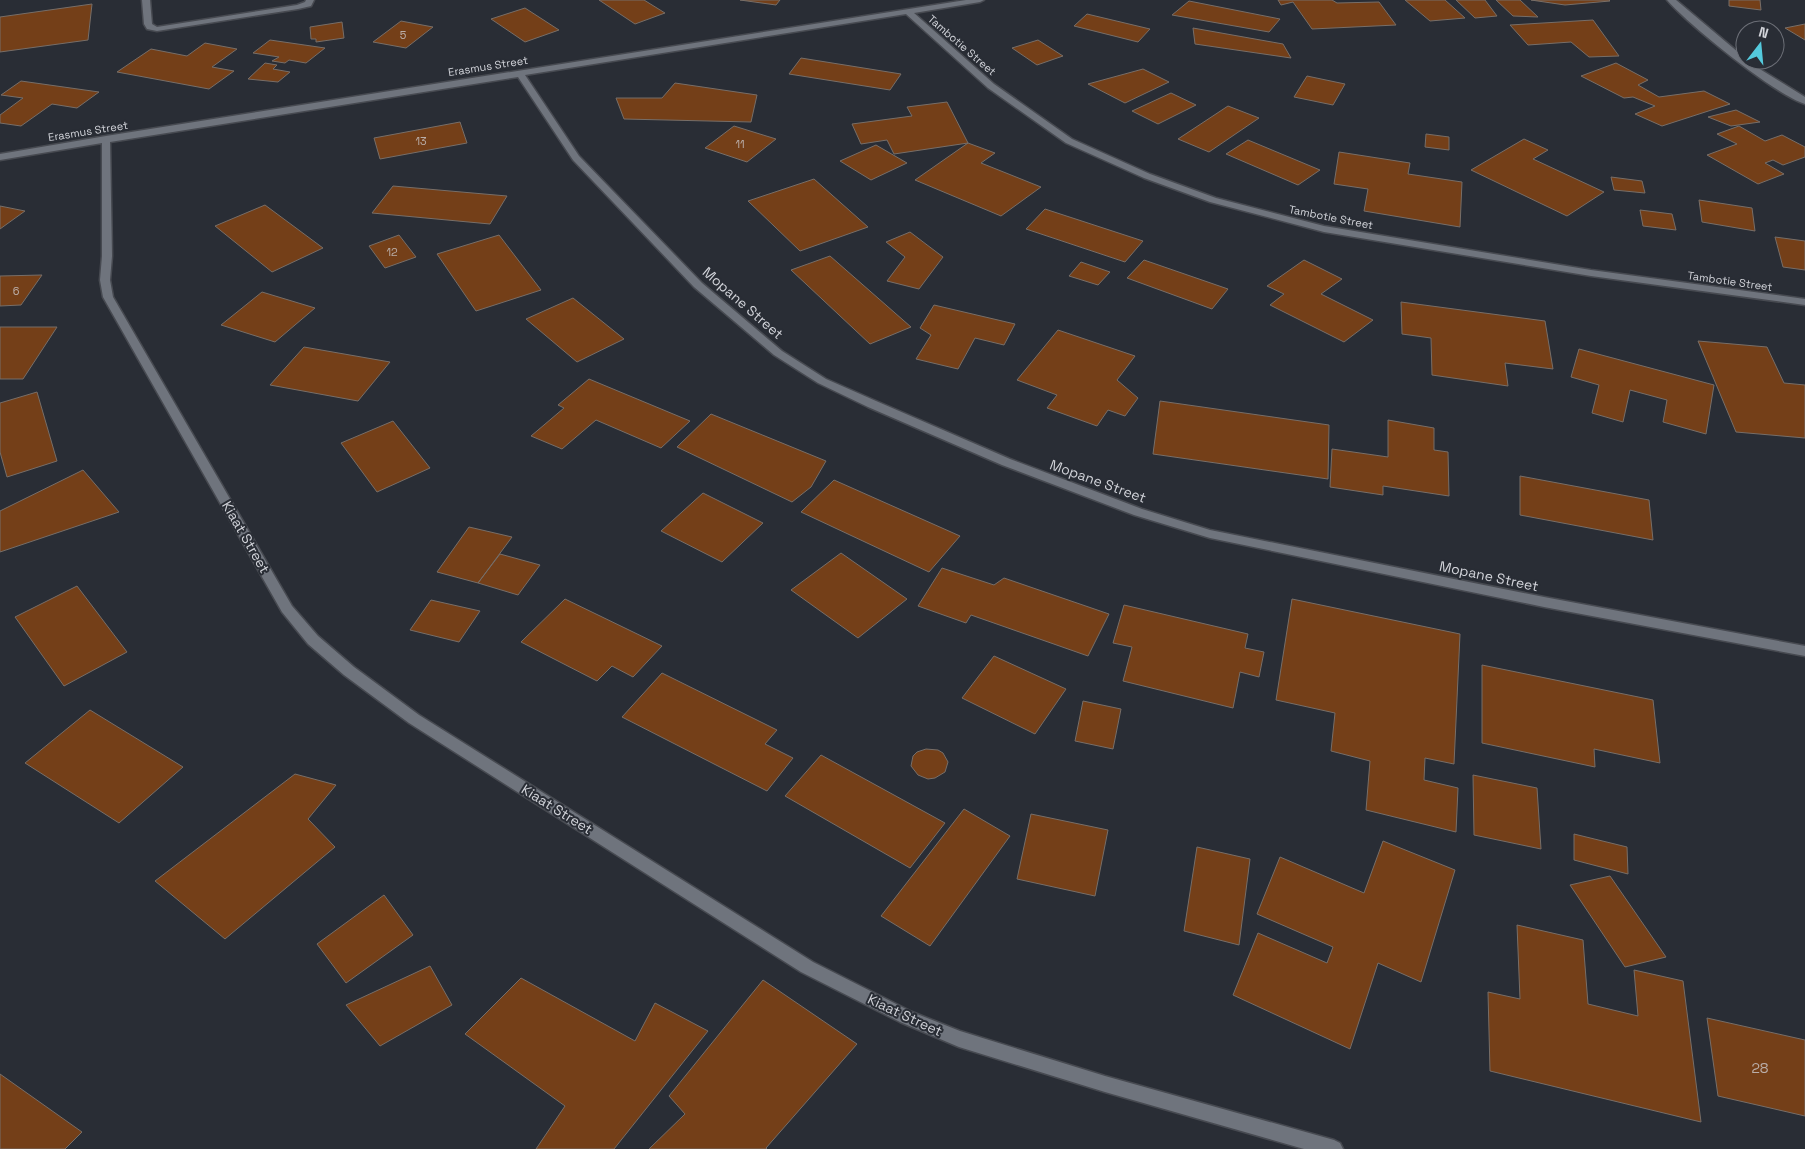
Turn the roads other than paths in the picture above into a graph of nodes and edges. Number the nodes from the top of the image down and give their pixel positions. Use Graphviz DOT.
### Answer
graph roads {
  1 [pos="146,0"];
  2 [pos="310,0"];
  3 [pos="980,0"];
  4 [pos="1671,0"];
  5 [pos="908,12"];
  6 [pos="519,72"];
  7 [pos="1805,101"];
  8 [pos="106,139"];
  9 [pos="0,157"];
  10 [pos="1805,302"];
  11 [pos="1805,651"];
  12 [pos="1334,1149"];
  1 -- 2 [label="street"];
  3 -- 5 [label="street, Erasmus Street"];
  4 -- 7 [label="street"];
  5 -- 6 [label="street, Erasmus Street"];
  5 -- 10 [label="street, Tambotie Street"];
  6 -- 8 [label="street, Erasmus Street"];
  6 -- 11 [label="street, Mopane Street"];
  8 -- 9 [label="street, Erasmus Street"];
  8 -- 12 [label="street, Kiaat Street"];
}
